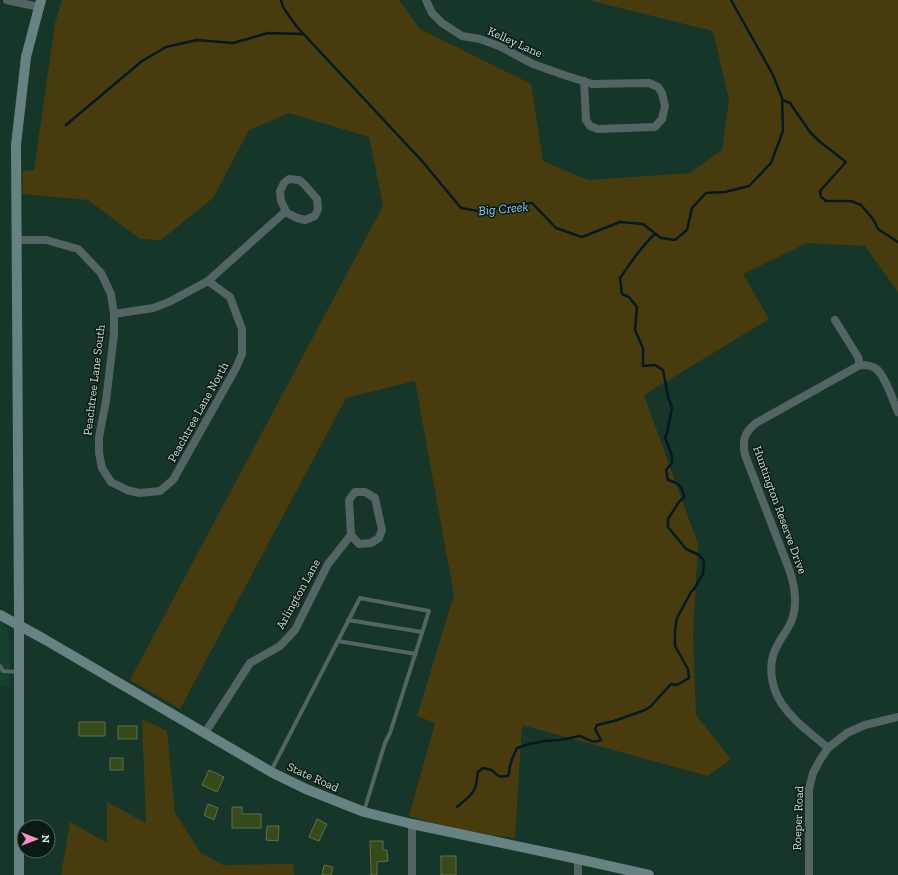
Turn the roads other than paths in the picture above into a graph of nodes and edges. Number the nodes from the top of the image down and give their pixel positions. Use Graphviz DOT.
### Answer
graph roads {
  1 [pos="7,0"];
  2 [pos="426,0"];
  3 [pos="40,3"];
  4 [pos="584,81"];
  5 [pos="286,211"];
  6 [pos="17,240"];
  7 [pos="208,281"];
  8 [pos="114,314"];
  9 [pos="835,320"];
  10 [pos="860,365"];
  11 [pos="898,412"];
  12 [pos="138,493"];
  13 [pos="351,535"];
  14 [pos="0,615"];
  15 [pos="348,620"];
  16 [pos="19,626"];
  17 [pos="422,632"];
  18 [pos="338,641"];
  19 [pos="416,654"];
  20 [pos="0,666"];
  21 [pos="19,672"];
  22 [pos="898,716"];
  23 [pos="205,733"];
  24 [pos="828,748"];
  25 [pos="271,771"];
  26 [pos="364,812"];
  27 [pos="412,824"];
  28 [pos="578,859"];
  29 [pos="19,875"];
  30 [pos="412,875"];
  31 [pos="578,875"];
  32 [pos="649,875"];
  33 [pos="809,875"];
  1 -- 3 [label="street"];
  2 -- 4 [label="street, Kelley Lane"];
  3 -- 6 [label="street"];
  4 -- 4 [label="street, Kelley Lane"];
  5 -- 5 [label="street"];
  5 -- 7 [label="street"];
  6 -- 8 [label="street, Peachtree Lane South"];
  6 -- 16 [label="street"];
  7 -- 8 [label="street"];
  7 -- 12 [label="street, Peachtree Lane North"];
  8 -- 12 [label="street, Peachtree Lane South"];
  9 -- 10 [label="street"];
  10 -- 11 [label="street"];
  10 -- 24 [label="street, Huntington Reserve Drive"];
  13 -- 13 [label="street"];
  13 -- 23 [label="street, Arlington Lane"];
  14 -- 16 [label="street, State Road"];
  15 -- 17 [label="lane"];
  15 -- 17 [label="lane"];
  15 -- 18 [label="lane"];
  16 -- 21 [label="street"];
  16 -- 23 [label="street, State Road"];
  17 -- 19 [label="lane"];
  18 -- 19 [label="lane"];
  18 -- 25 [label="lane"];
  19 -- 26 [label="lane"];
  20 -- 21 [label="lane"];
  21 -- 29 [label="street"];
  22 -- 24 [label="street, Roeper Road"];
  23 -- 25 [label="street, State Road"];
  24 -- 33 [label="street, Roeper Road"];
  25 -- 26 [label="street, State Road"];
  26 -- 27 [label="street, State Road"];
  27 -- 28 [label="street, State Road"];
  27 -- 30 [label="street"];
  28 -- 31 [label="street"];
  28 -- 32 [label="street, State Road"];
}
